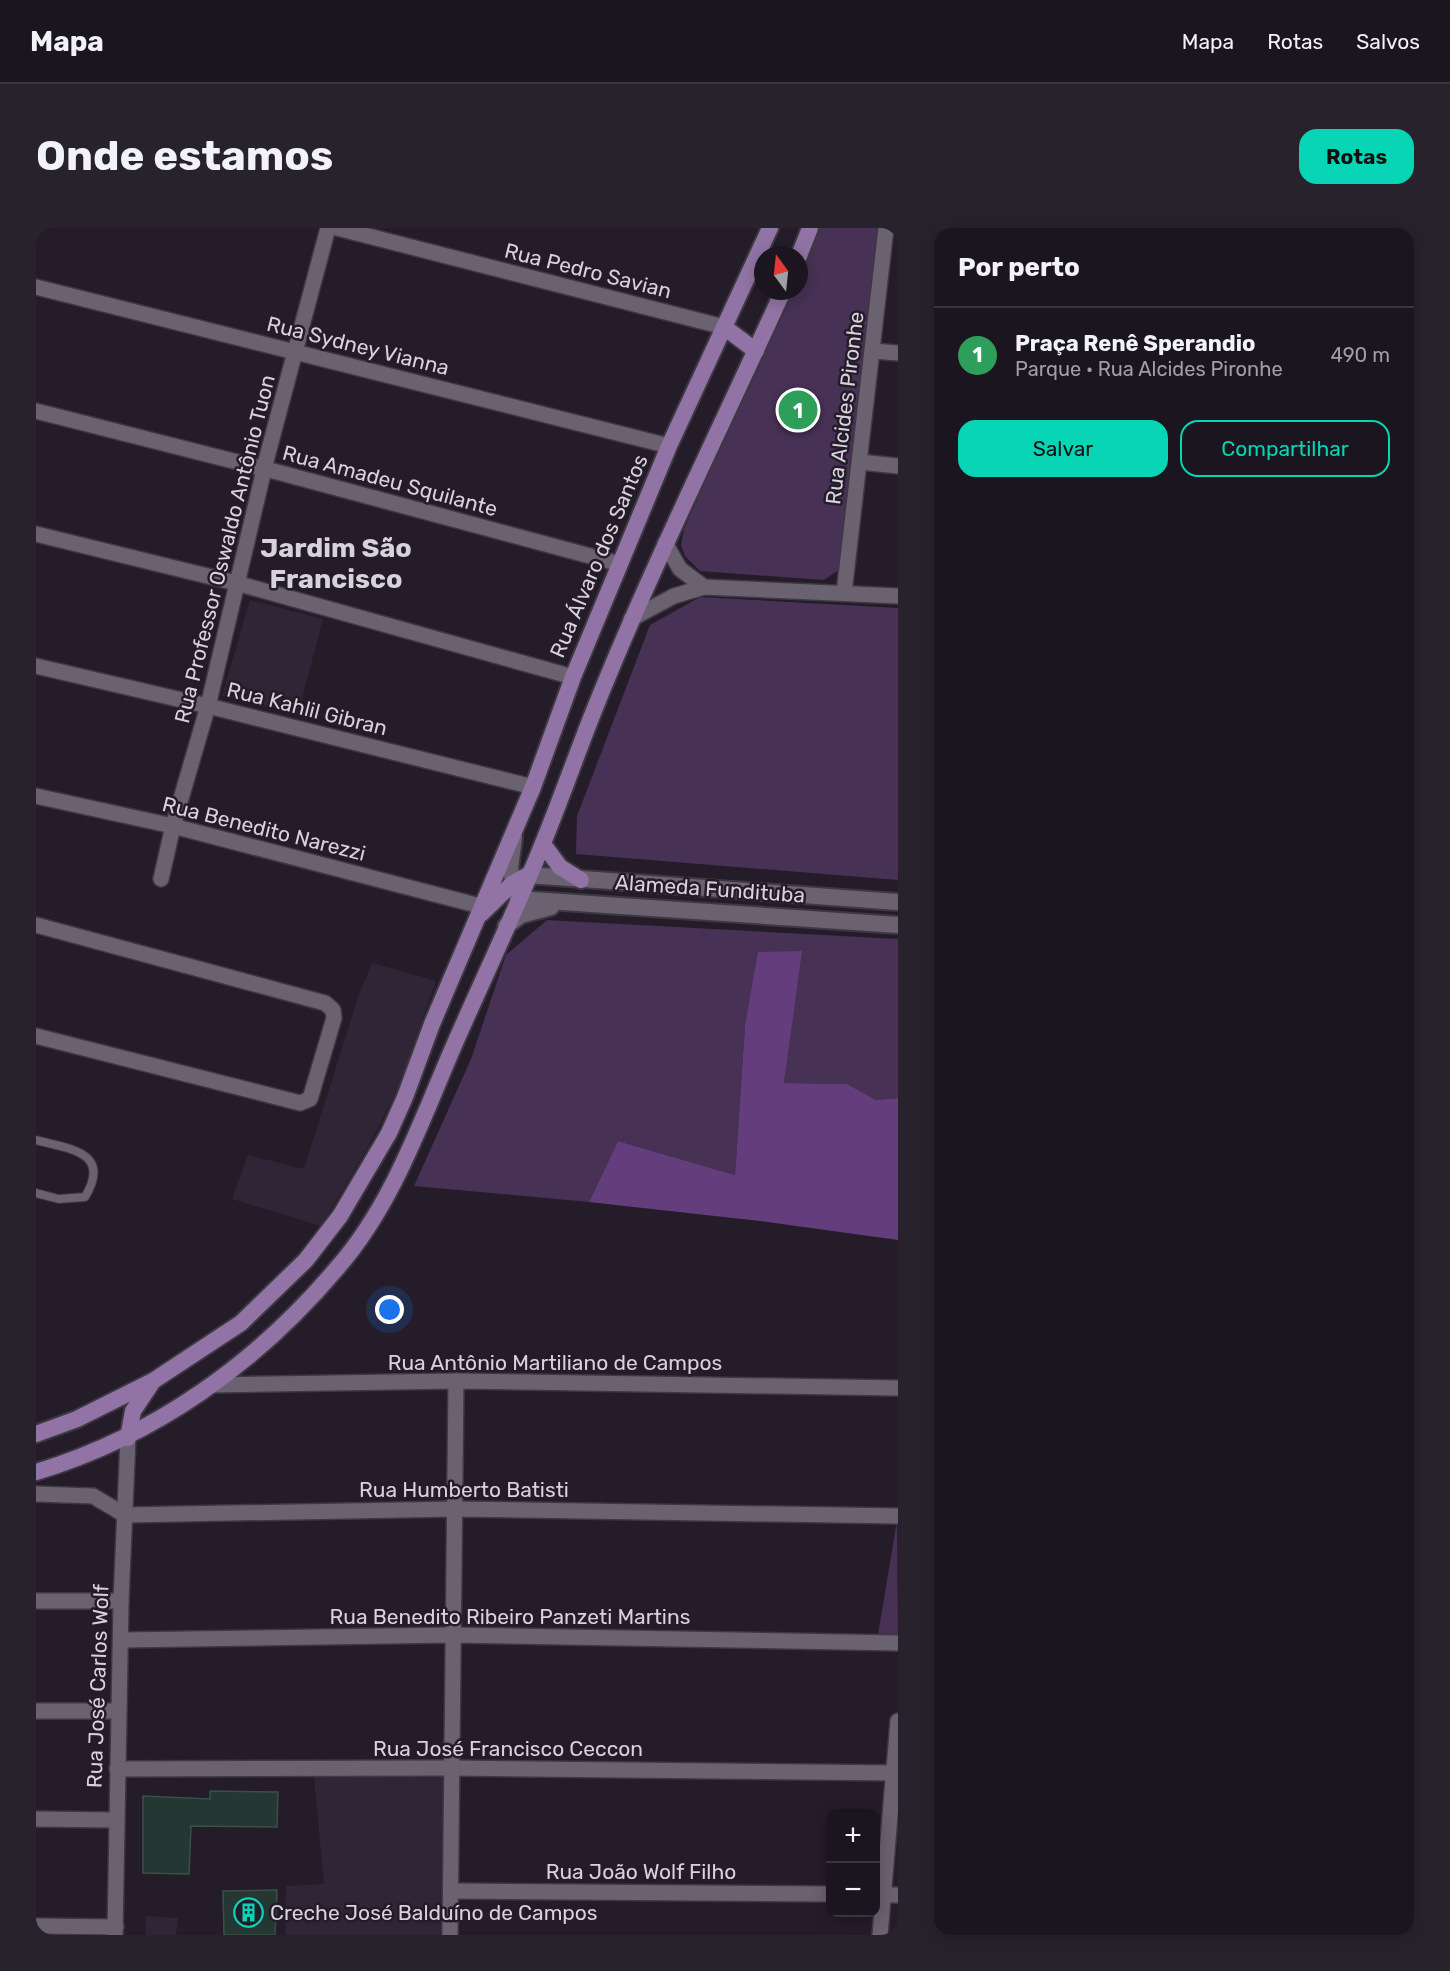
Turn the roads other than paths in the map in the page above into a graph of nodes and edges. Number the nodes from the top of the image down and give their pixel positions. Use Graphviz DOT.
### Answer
graph roads {
  1 [pos="328,228"];
  2 [pos="337,228"];
  3 [pos="770,228"];
  4 [pos="806,229"];
  5 [pos="890,232"];
  6 [pos="802,246"];
  7 [pos="36,287"];
  8 [pos="779,300"];
  9 [pos="724,327"];
  10 [pos="756,351"];
  11 [pos="873,351"];
  12 [pos="297,353"];
  13 [pos="898,353"];
  14 [pos="36,411"];
  15 [pos="669,446"];
  16 [pos="860,462"];
  17 [pos="898,466"];
  18 [pos="265,469"];
  19 [pos="36,534"];
  20 [pos="665,543"];
  21 [pos="620,564"];
  22 [pos="236,583"];
  23 [pos="704,586"];
  24 [pos="844,593"];
  25 [pos="898,596"];
  26 [pos="631,619"];
  27 [pos="36,666"];
  28 [pos="573,677"];
  29 [pos="208,706"];
  30 [pos="533,787"];
  31 [pos="36,796"];
  32 [pos="172,826"];
  33 [pos="515,828"];
  34 [pos="543,844"];
  35 [pos="528,875"];
  36 [pos="160,879"];
  37 [pos="581,880"];
  38 [pos="513,883"];
  39 [pos="518,900"];
  40 [pos="898,902"];
  41 [pos="592,904"];
  42 [pos="480,906"];
  43 [pos="473,922"];
  44 [pos="36,925"];
  45 [pos="898,925"];
  46 [pos="506,926"];
  47 [pos="36,1036"];
  48 [pos="405,1097"];
  49 [pos="431,1106"];
  50 [pos="36,1140"];
  51 [pos="36,1193"];
  52 [pos="153,1381"];
  53 [pos="456,1381"];
  54 [pos="213,1385"];
  55 [pos="898,1388"];
  56 [pos="36,1434"];
  57 [pos="128,1438"];
  58 [pos="36,1472"];
  59 [pos="36,1494"];
  60 [pos="455,1509"];
  61 [pos="125,1515"];
  62 [pos="898,1516"];
  63 [pos="36,1601"];
  64 [pos="121,1601"];
  65 [pos="453,1635"];
  66 [pos="121,1640"];
  67 [pos="898,1643"];
  68 [pos="36,1711"];
  69 [pos="118,1712"];
  70 [pos="898,1721"];
  71 [pos="452,1768"];
  72 [pos="117,1769"];
  73 [pos="895,1773"];
  74 [pos="36,1819"];
  75 [pos="116,1820"];
  76 [pos="451,1891"];
  77 [pos="826,1894"];
  78 [pos="885,1895"];
  79 [pos="36,1926"];
  80 [pos="115,1931"];
  81 [pos="450,1935"];
  82 [pos="880,1935"];
  1 -- 12 [label="street, Rua Professor Oswaldo Antônio Tuon"];
  2 -- 9 [label="street, Rua Pedro Savian"];
  3 -- 9 [label="main road, Rua Álvaro dos Santos"];
  4 -- 6 [label="main road"];
  5 -- 11 [label="street, Rua Alcides Pironhe"];
  7 -- 12 [label="street, Rua Sydney Vianna"];
  8 -- 10 [label="main road"];
  9 -- 10 [label="main road"];
  9 -- 15 [label="main road, Rua Álvaro dos Santos"];
  10 -- 20 [label="main road"];
  11 -- 13 [label="street"];
  11 -- 16 [label="street, Rua Alcides Pironhe"];
  12 -- 15 [label="street, Rua Sydney Vianna"];
  12 -- 18 [label="street, Rua Professor Oswaldo Antônio Tuon"];
  14 -- 18 [label="street, Rua Amadeu Squilante"];
  15 -- 21 [label="main road, Rua Álvaro dos Santos"];
  16 -- 17 [label="street"];
  16 -- 24 [label="street, Rua Alcides Pironhe"];
  18 -- 21 [label="street, Rua Amadeu Squilante"];
  18 -- 22 [label="street, Rua Professor Oswaldo Antônio Tuon"];
  19 -- 22 [label="street"];
  20 -- 23 [label="street"];
  20 -- 26 [label="main road"];
  21 -- 28 [label="main road, Rua Álvaro dos Santos"];
  22 -- 28 [label="street"];
  22 -- 29 [label="street, Rua Professor Oswaldo Antônio Tuon"];
  23 -- 24 [label="street"];
  23 -- 26 [label="street"];
  24 -- 25 [label="street"];
  26 -- 34 [label="main road"];
  27 -- 29 [label="street, Rua Kahlil Gibran"];
  28 -- 30 [label="main road, Rua Álvaro dos Santos"];
  29 -- 30 [label="street, Rua Kahlil Gibran"];
  29 -- 32 [label="street, Rua Professor Oswaldo Antônio Tuon"];
  30 -- 33 [label="main road, Rua Álvaro dos Santos"];
  31 -- 32 [label="street, Rua Benedito Narezzi"];
  32 -- 36 [label="street, Rua Professor Oswaldo Antônio Tuon"];
  32 -- 42 [label="street, Rua Benedito Narezzi"];
  33 -- 38 [label="main road"];
  33 -- 42 [label="main road, Rua Álvaro dos Santos"];
  34 -- 35 [label="main road"];
  34 -- 37 [label="main road"];
  35 -- 37 [label="main road, Alameda Fundituba"];
  35 -- 38 [label="main road"];
  35 -- 39 [label="main road"];
  37 -- 40 [label="main road, Alameda Fundituba"];
  38 -- 39 [label="main road"];
  38 -- 43 [label="main road"];
  39 -- 41 [label="main road, Alameda Fundituba"];
  39 -- 46 [label="main road"];
  41 -- 45 [label="main road, Alameda Fundituba"];
  41 -- 46 [label="main road"];
  42 -- 43 [label="main road, Rua Álvaro dos Santos"];
  43 -- 48 [label="main road, Rua Álvaro dos Santos"];
  44 -- 47 [label="street"];
  46 -- 49 [label="main road"];
  48 -- 49 [label="main road"];
  48 -- 52 [label="main road, Rua Álvaro dos Santos"];
  49 -- 54 [label="main road"];
  50 -- 51 [label="lane"];
  52 -- 56 [label="main road, Rua Álvaro dos Santos"];
  52 -- 57 [label="main road"];
  53 -- 54 [label="street, Rua Antônio Martiliano de Campos"];
  53 -- 55 [label="street, Rua Antônio Martiliano de Campos"];
  53 -- 60 [label="street"];
  54 -- 57 [label="main road"];
  57 -- 58 [label="main road"];
  57 -- 61 [label="street, Rua José Carlos Wolf"];
  59 -- 61 [label="street"];
  60 -- 61 [label="street, Rua Humberto Batisti"];
  60 -- 62 [label="street, Rua Humberto Batisti"];
  60 -- 65 [label="street"];
  61 -- 64 [label="street, Rua José Carlos Wolf"];
  63 -- 64 [label="street"];
  64 -- 66 [label="street, Rua José Carlos Wolf"];
  65 -- 66 [label="street, Rua Benedito Ribeiro Panzeti Martins"];
  65 -- 67 [label="street, Rua Benedito Ribeiro Panzeti Martins"];
  65 -- 71 [label="street"];
  66 -- 69 [label="street, Rua José Carlos Wolf"];
  68 -- 69 [label="street"];
  69 -- 72 [label="street, Rua José Carlos Wolf"];
  70 -- 73 [label="street"];
  71 -- 72 [label="street, Rua José Francisco Ceccon"];
  71 -- 73 [label="street, Rua José Francisco Ceccon"];
  71 -- 76 [label="street"];
  72 -- 75 [label="street, Rua José Carlos Wolf"];
  73 -- 78 [label="street"];
  74 -- 75 [label="street"];
  75 -- 80 [label="street, Rua José Carlos Wolf"];
  76 -- 77 [label="street, Rua João Wolf Filho"];
  76 -- 81 [label="street"];
  78 -- 82 [label="street"];
  79 -- 80 [label="street"];
}
